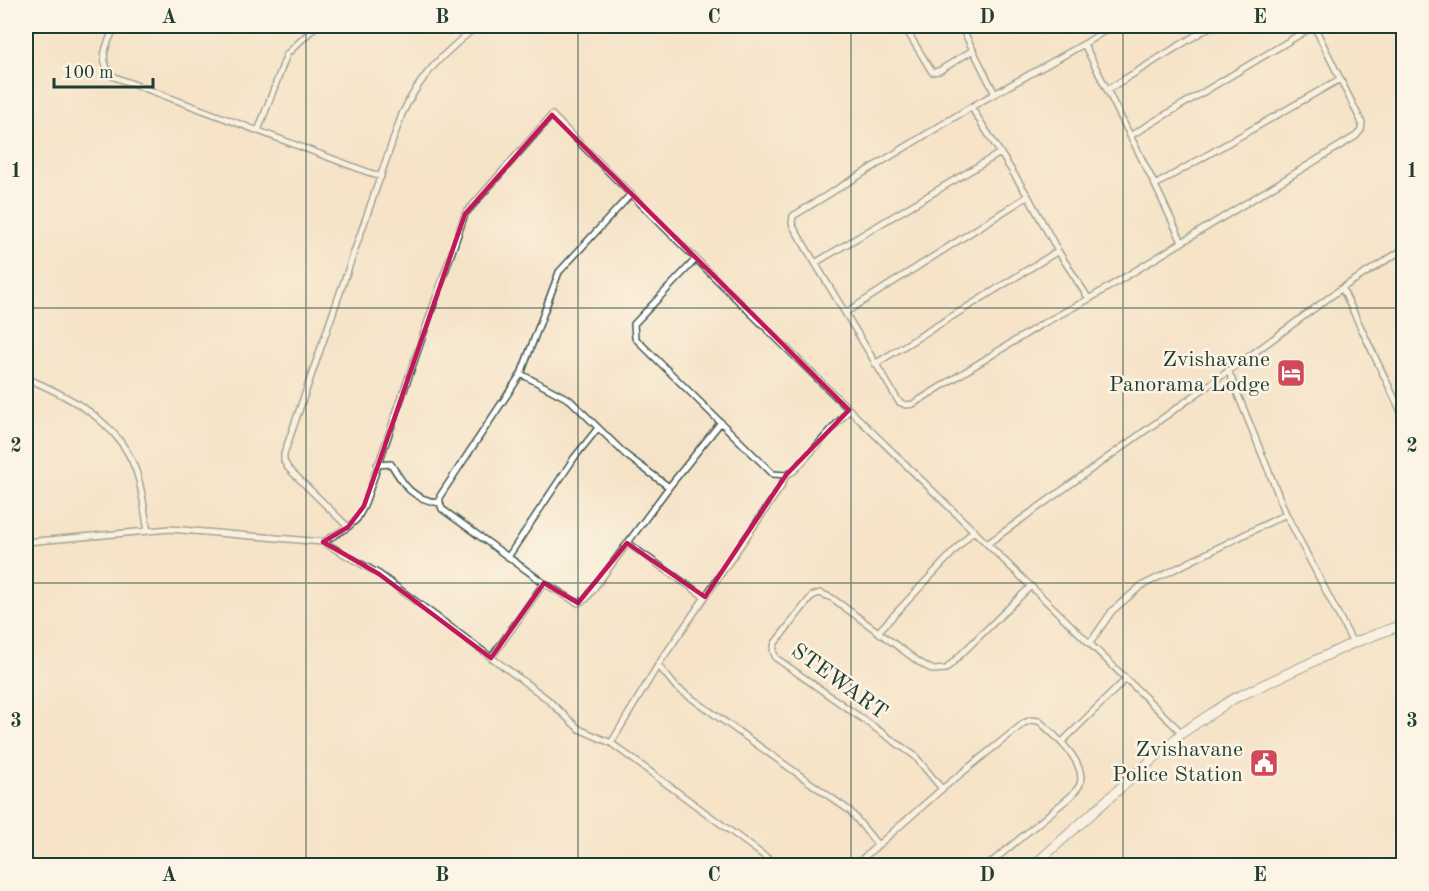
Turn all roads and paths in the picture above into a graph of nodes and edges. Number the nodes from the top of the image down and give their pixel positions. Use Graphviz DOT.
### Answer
graph roads {
  1 [pos="116,26"];
  2 [pos="316,26"];
  3 [pos="477,26"];
  4 [pos="904,26"];
  5 [pos="961,26"];
  6 [pos="1112,26"];
  7 [pos="1211,26"];
  8 [pos="1314,26"];
  9 [pos="1084,44"];
  10 [pos="973,50"];
  11 [pos="1340,78"];
  12 [pos="1107,90"];
  13 [pos="995,94"];
  14 [pos="971,107"];
  15 [pos="258,131"];
  16 [pos="1130,136"];
  17 [pos="1000,153"];
  18 [pos="381,177"];
  19 [pos="1155,185"];
  20 [pos="631,194"];
  21 [pos="1028,196"];
  22 [pos="1182,243"];
  23 [pos="1404,249"];
  24 [pos="1058,251"];
  25 [pos="696,259"];
  26 [pos="815,263"];
  27 [pos="1342,288"];
  28 [pos="1089,299"];
  29 [pos="845,313"];
  30 [pos="875,364"];
  31 [pos="1227,370"];
  32 [pos="521,374"];
  33 [pos="26,378"];
  34 [pos="849,410"];
  35 [pos="1404,418"];
  36 [pos="721,422"];
  37 [pos="598,428"];
  38 [pos="377,465"];
  39 [pos="786,475"];
  40 [pos="669,487"];
  41 [pos="440,503"];
  42 [pos="1286,514"];
  43 [pos="348,527"];
  44 [pos="974,530"];
  45 [pos="148,531"];
  46 [pos="26,542"];
  47 [pos="323,542"];
  48 [pos="627,543"];
  49 [pos="987,544"];
  50 [pos="508,557"];
  51 [pos="544,583"];
  52 [pos="1030,587"];
  53 [pos="705,597"];
  54 [pos="1404,624"];
  55 [pos="878,632"];
  56 [pos="1090,643"];
  57 [pos="1353,643"];
  58 [pos="492,658"];
  59 [pos="658,665"];
  60 [pos="1126,679"];
  61 [pos="1182,733"];
  62 [pos="1062,742"];
  63 [pos="611,743"];
  64 [pos="942,789"];
  65 [pos="877,844"];
  66 [pos="771,863"];
  67 [pos="778,866"];
  68 [pos="854,866"];
  69 [pos="987,866"];
  70 [pos="1033,866"];
  1 -- 15 [label="street"];
  2 -- 15 [label="street"];
  3 -- 18 [label="street"];
  4 -- 10 [label="street"];
  5 -- 10 [label="street"];
  6 -- 9 [label="street"];
  7 -- 12 [label="street"];
  8 -- 11 [label="street"];
  8 -- 16 [label="street"];
  9 -- 12 [label="street"];
  9 -- 13 [label="street"];
  10 -- 13 [label="street"];
  11 -- 19 [label="street"];
  11 -- 22 [label="street"];
  12 -- 16 [label="street"];
  13 -- 14 [label="street"];
  14 -- 17 [label="street"];
  14 -- 26 [label="street"];
  15 -- 18 [label="street"];
  16 -- 19 [label="street"];
  17 -- 21 [label="street"];
  17 -- 26 [label="street"];
  18 -- 43 [label="street"];
  19 -- 22 [label="street"];
  20 -- 25 [label="street"];
  20 -- 32 [label="street"];
  20 -- 38 [label="street"];
  21 -- 24 [label="street"];
  21 -- 29 [label="street"];
  22 -- 28 [label="street"];
  23 -- 27 [label="street"];
  24 -- 28 [label="street"];
  24 -- 30 [label="street"];
  25 -- 34 [label="street"];
  25 -- 36 [label="street"];
  26 -- 29 [label="street"];
  27 -- 31 [label="street"];
  27 -- 35 [label="street"];
  28 -- 30 [label="street"];
  29 -- 30 [label="street"];
  31 -- 42 [label="street"];
  31 -- 49 [label="street"];
  32 -- 37 [label="street"];
  32 -- 41 [label="street"];
  33 -- 45 [label="street"];
  34 -- 39 [label="street"];
  34 -- 44 [label="street"];
  36 -- 39 [label="street"];
  36 -- 40 [label="street"];
  37 -- 40 [label="street"];
  37 -- 50 [label="street"];
  38 -- 41 [label="street"];
  38 -- 43 [label="street"];
  39 -- 53 [label="street"];
  40 -- 48 [label="street"];
  41 -- 50 [label="street"];
  42 -- 56 [label="street"];
  42 -- 57 [label="street"];
  43 -- 47 [label="street"];
  44 -- 49 [label="street"];
  44 -- 55 [label="street"];
  45 -- 46 [label="street"];
  45 -- 47 [label="street"];
  47 -- 58 [label="street"];
  48 -- 51 [label="street"];
  48 -- 53 [label="street"];
  49 -- 52 [label="street"];
  50 -- 51 [label="street"];
  51 -- 58 [label="street"];
  52 -- 55 [label="street"];
  52 -- 56 [label="street"];
  53 -- 59 [label="street"];
  54 -- 57 [label="highway"];
  55 -- 64 [label="street, STEWART"];
  56 -- 60 [label="street"];
  57 -- 61 [label="highway"];
  58 -- 63 [label="street"];
  59 -- 63 [label="street"];
  59 -- 65 [label="street"];
  60 -- 61 [label="street"];
  60 -- 62 [label="street"];
  61 -- 70 [label="highway"];
  62 -- 64 [label="street"];
  62 -- 69 [label="street"];
  63 -- 66 [label="street"];
  64 -- 65 [label="street"];
  65 -- 68 [label="street"];
  66 -- 67 [label="street"];
}
